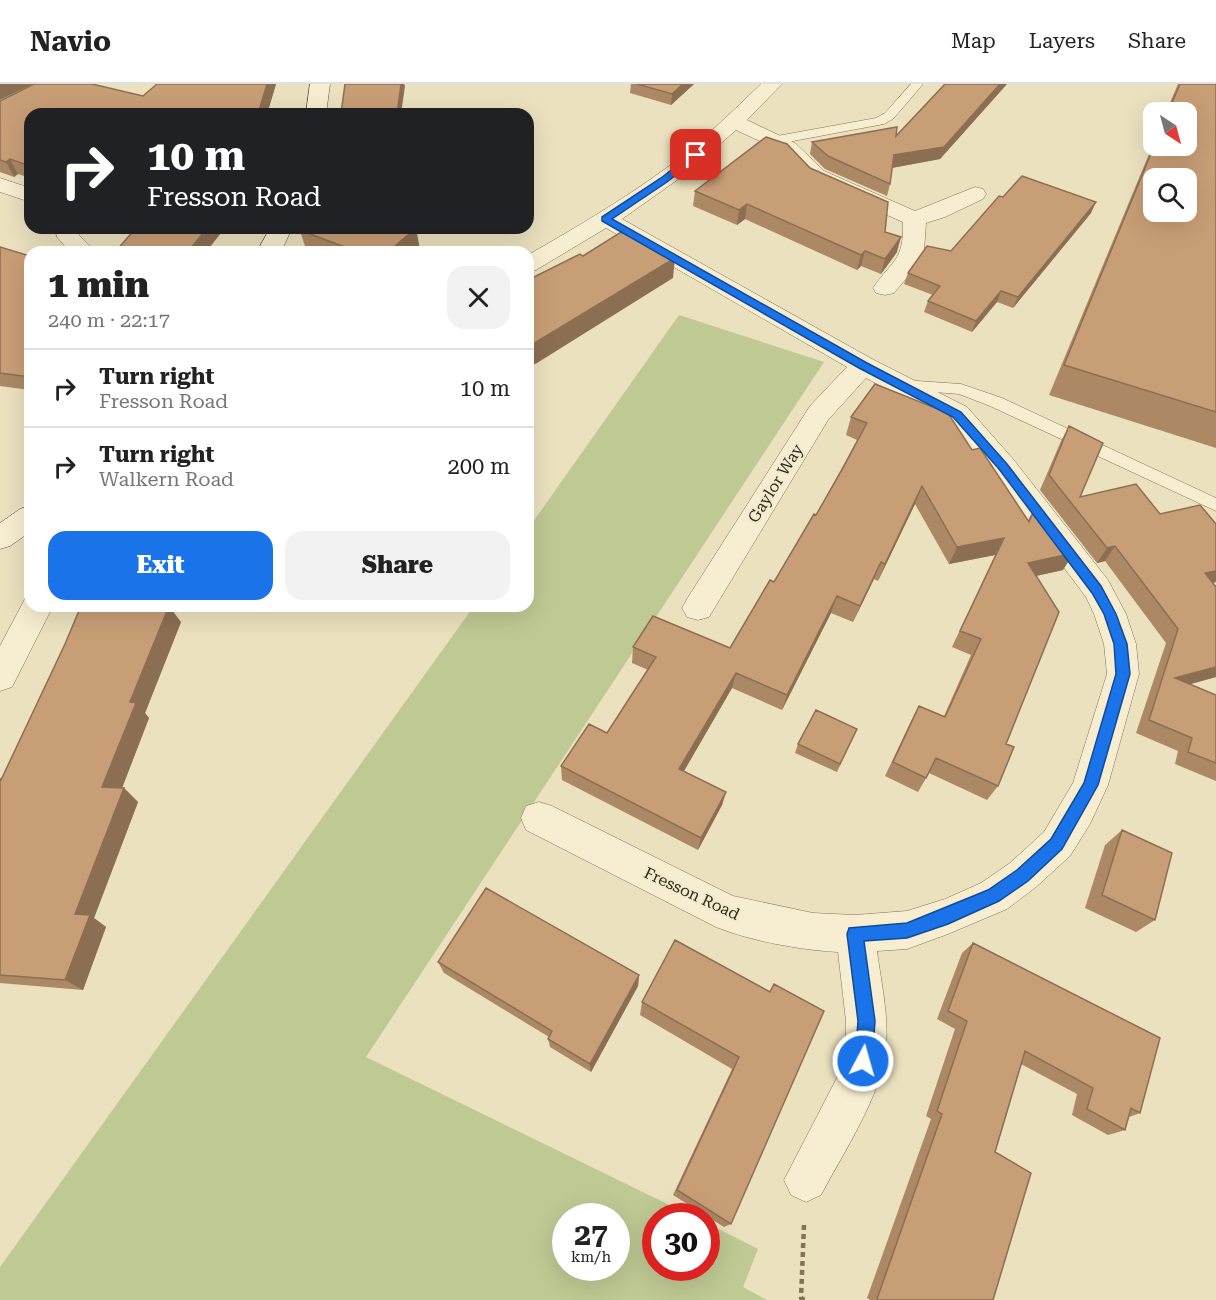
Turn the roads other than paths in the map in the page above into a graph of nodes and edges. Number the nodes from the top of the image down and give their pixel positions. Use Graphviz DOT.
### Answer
graph roads {
  1 [pos="320,84"];
  2 [pos="772,84"];
  3 [pos="917,84"];
  4 [pos="317,108"];
  5 [pos="735,122"];
  6 [pos="777,141"];
  7 [pos="0,185"];
  8 [pos="24,193"];
  9 [pos="975,194"];
  10 [pos="606,219"];
  11 [pos="914,219"];
  12 [pos="67,234"];
  13 [pos="77,246"];
  14 [pos="534,261"];
  15 [pos="885,288"];
  16 [pos="863,365"];
  17 [pos="901,385"];
  18 [pos="1216,505"];
  19 [pos="24,521"];
  20 [pos="0,538"];
  21 [pos="698,608"];
  22 [pos="34,612"];
  23 [pos="0,677"];
  24 [pos="539,818"];
  25 [pos="855,934"];
  26 [pos="807,1180"];
  1 -- 4 [label="street"];
  2 -- 5 [label="street"];
  3 -- 6 [label="lane"];
  5 -- 6 [label="street"];
  5 -- 10 [label="street"];
  6 -- 11 [label="street"];
  7 -- 8 [label="street"];
  9 -- 11 [label="street"];
  10 -- 14 [label="street"];
  10 -- 16 [label="street, Fresson Road"];
  11 -- 15 [label="street"];
  12 -- 13 [label="street"];
  16 -- 17 [label="street, Fresson Road"];
  16 -- 21 [label="street, Gaylor Way"];
  17 -- 18 [label="lane"];
  17 -- 25 [label="street, Fresson Road"];
  19 -- 20 [label="street"];
  22 -- 23 [label="street"];
  24 -- 25 [label="street, Fresson Road"];
  25 -- 26 [label="street"];
}
